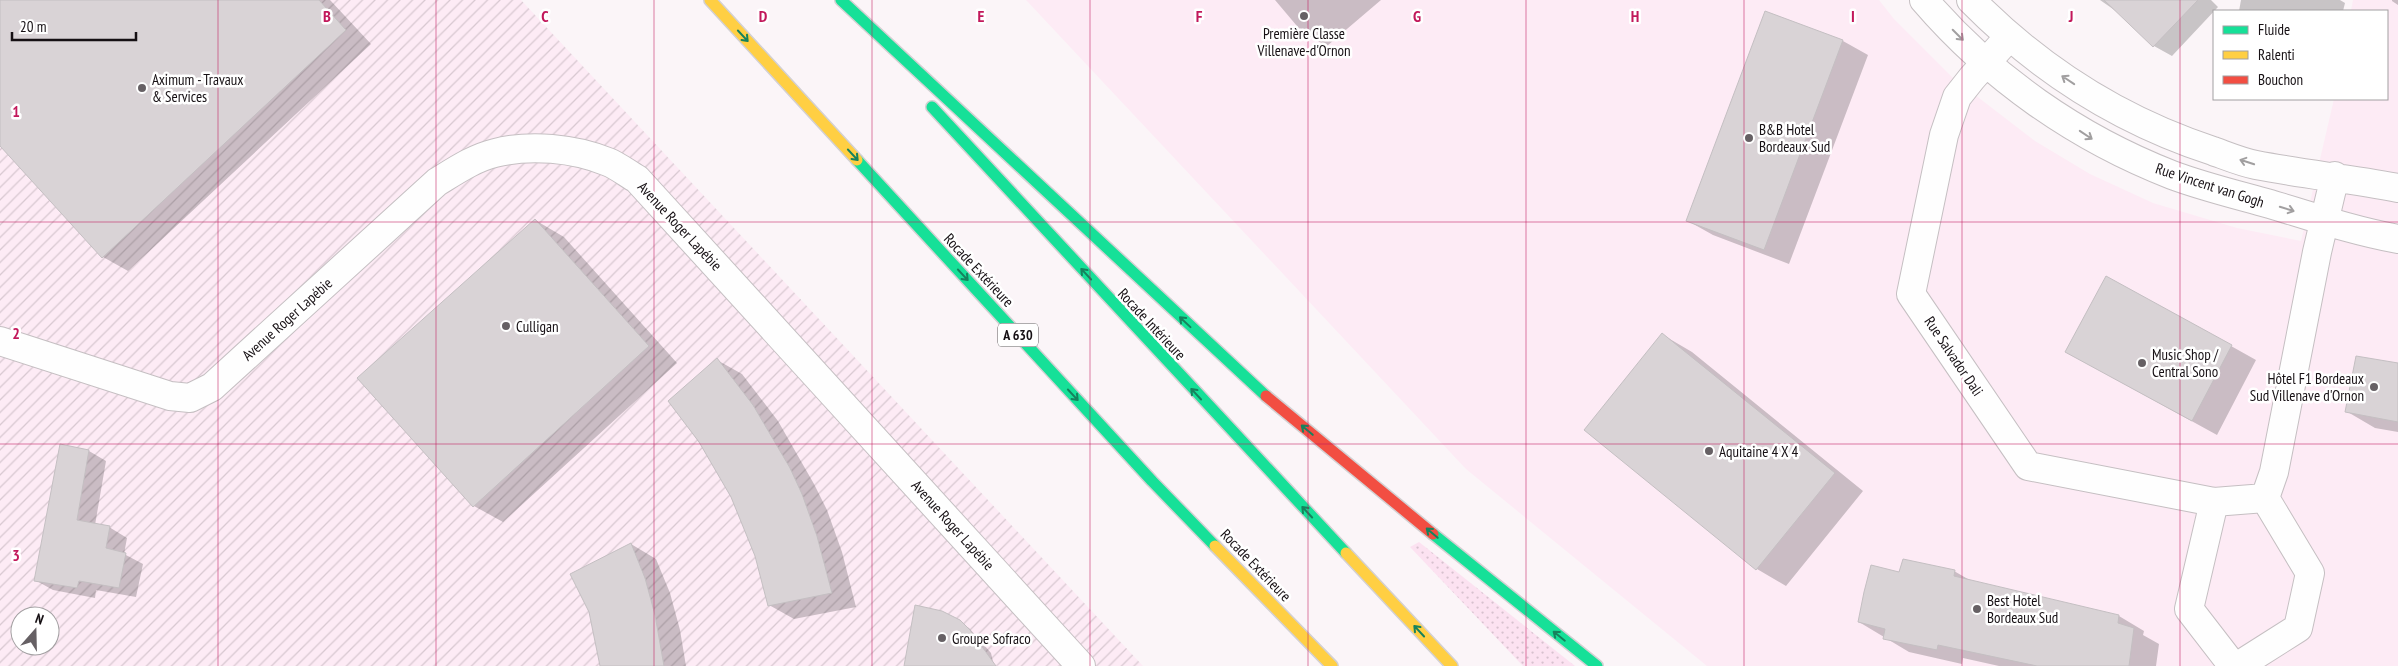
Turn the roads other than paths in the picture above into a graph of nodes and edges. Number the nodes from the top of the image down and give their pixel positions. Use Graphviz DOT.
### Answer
graph roads {
  1 [pos="710,0"];
  2 [pos="833,0"];
  3 [pos="842,0"];
  4 [pos="1924,0"];
  5 [pos="1971,0"];
  6 [pos="2010,37"];
  7 [pos="1985,63"];
  8 [pos="894,66"];
  9 [pos="921,95"];
  10 [pos="2335,176"];
  11 [pos="2398,188"];
  12 [pos="2326,220"];
  13 [pos="2398,239"];
  14 [pos="0,341"];
  15 [pos="2265,498"];
  16 [pos="2214,502"];
  17 [pos="1081,666"];
  18 [pos="1332,666"];
  19 [pos="1452,666"];
  20 [pos="1597,666"];
  21 [pos="2232,666"];
  22 [pos="2238,666"];
  1 -- 18 [label="highway, Rocade Extérieure / A 630, one-way"];
  2 -- 8 [label="highway"];
  20 -- 3 [label="highway, one-way"];
  4 -- 7 [label="street, Rue Vincent van Gogh, one-way"];
  5 -- 6 [label="street"];
  6 -- 7 [label="street, Rue Salvador Dali"];
  10 -- 6 [label="street, one-way"];
  7 -- 12 [label="street, Rue Vincent van Gogh, one-way"];
  7 -- 16 [label="street, Rue Salvador Dali"];
  19 -- 9 [label="highway, Rocade Intérieure, one-way"];
  10 -- 11 [label="street"];
  10 -- 12 [label="street"];
  12 -- 13 [label="street, Rue Vincent van Gogh"];
  12 -- 15 [label="street"];
  14 -- 17 [label="street, Avenue Roger Lapébie"];
  15 -- 16 [label="street, Rue Salvador Dali"];
  15 -- 22 [label="street"];
  16 -- 21 [label="street"];
}
